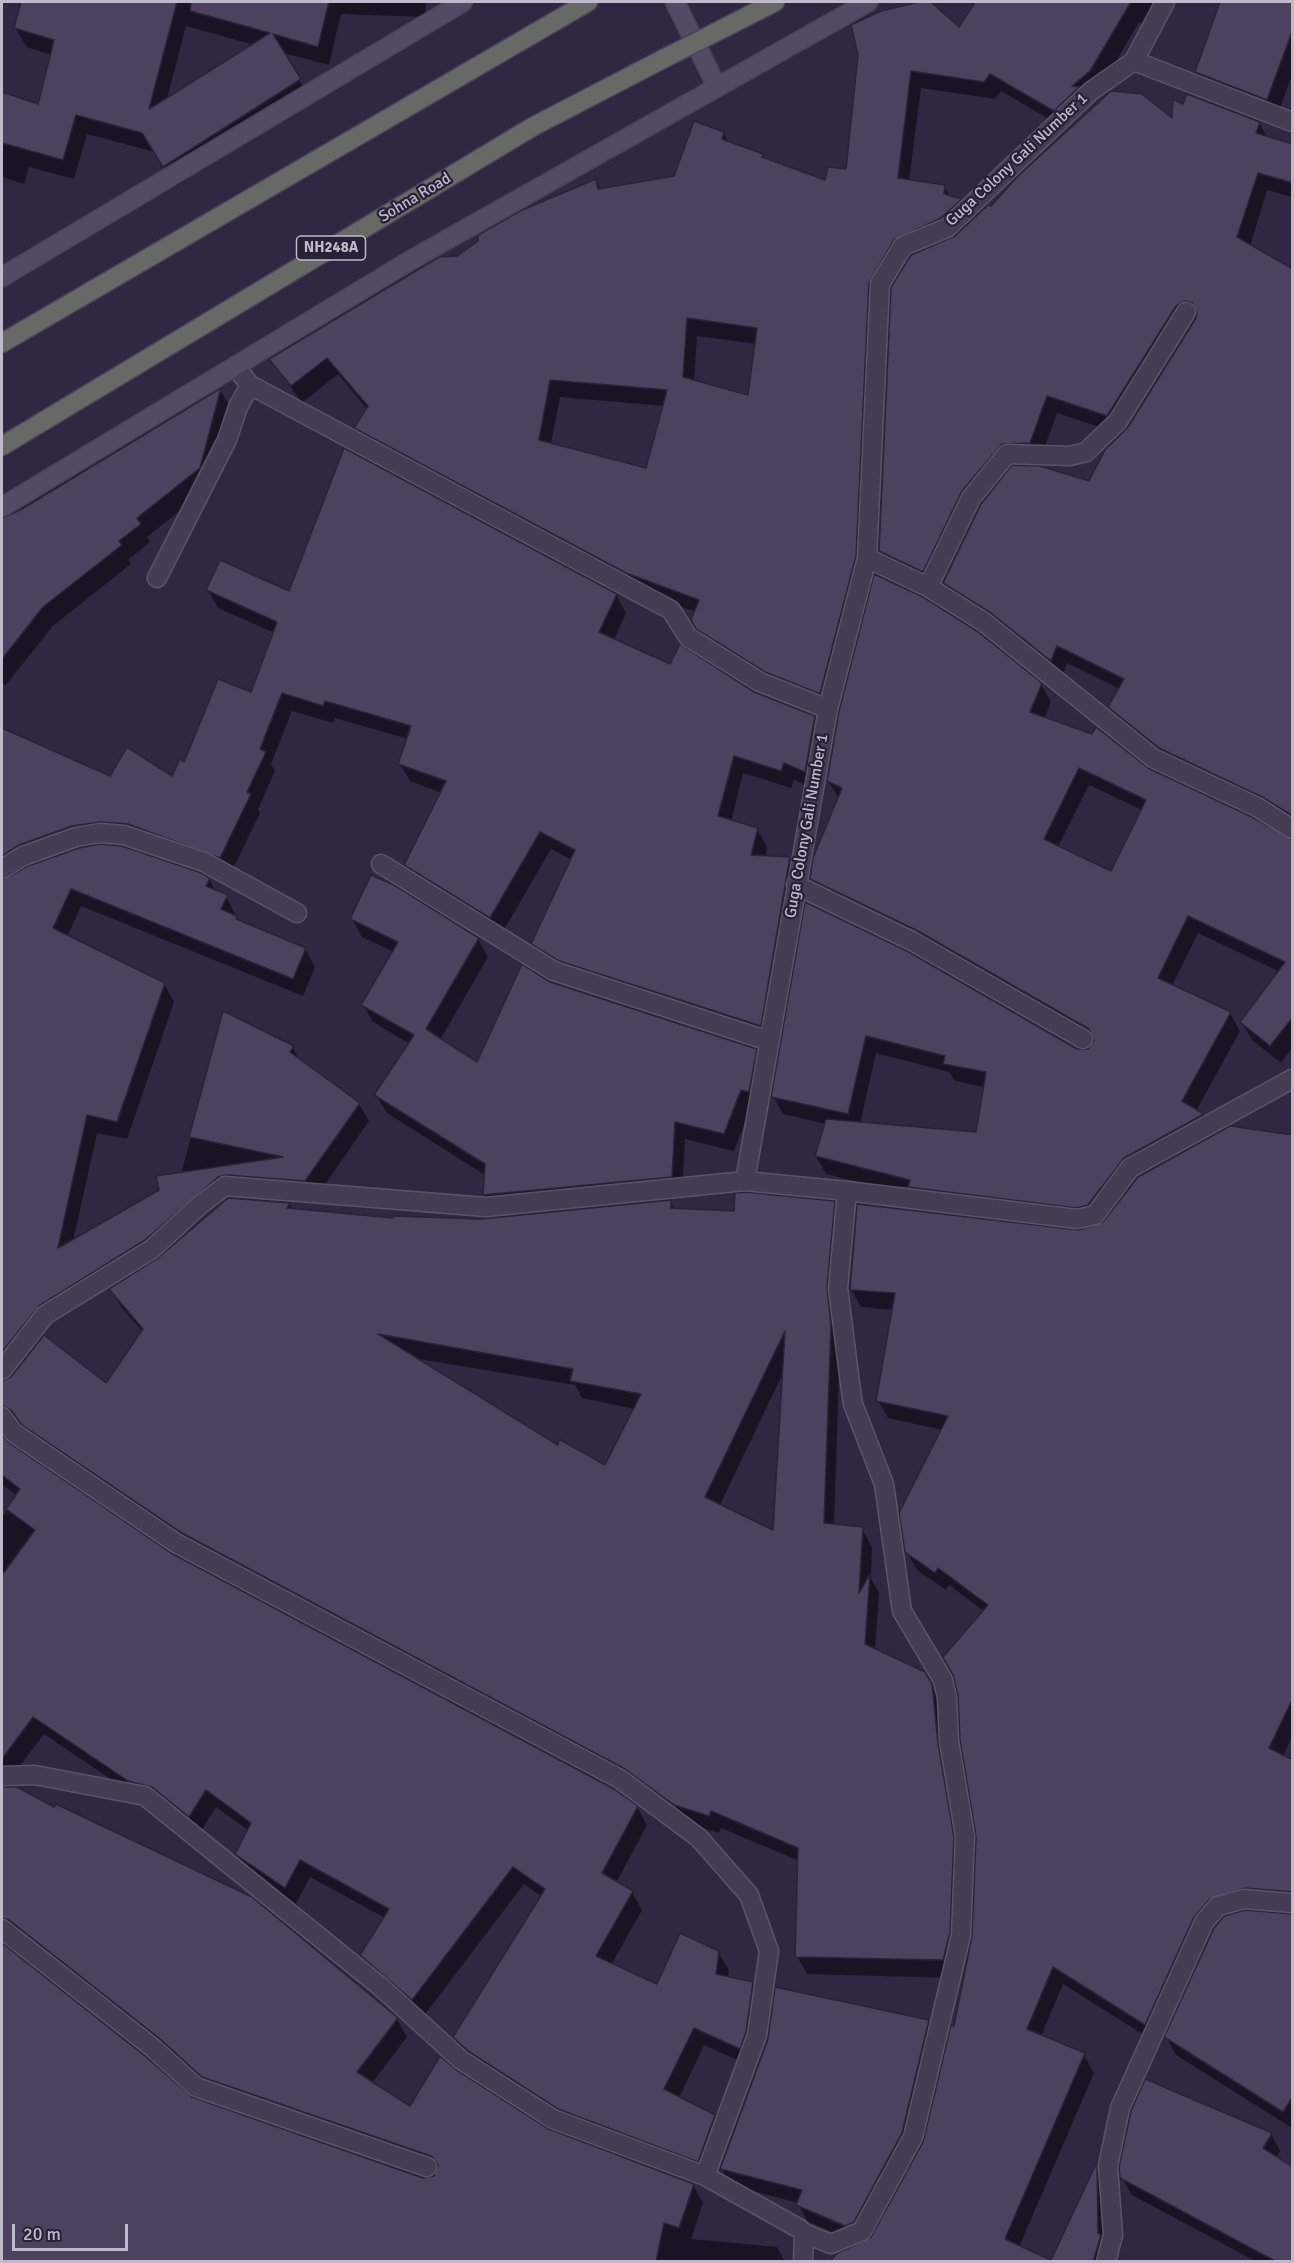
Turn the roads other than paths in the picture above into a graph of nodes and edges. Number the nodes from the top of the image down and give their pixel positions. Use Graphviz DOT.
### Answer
graph roads {
  1 [pos="463,2"];
  2 [pos="588,2"];
  3 [pos="675,2"];
  4 [pos="775,2"];
  5 [pos="868,2"];
  6 [pos="1165,2"];
  7 [pos="1134,61"];
  8 [pos="717,87"];
  9 [pos="1293,122"];
  10 [pos="2,277"];
  11 [pos="1186,312"];
  12 [pos="2,343"];
  13 [pos="236,366"];
  14 [pos="250,385"];
  15 [pos="2,446"];
  16 [pos="2,507"];
  17 [pos="867,558"];
  18 [pos="157,578"];
  19 [pos="928,587"];
  20 [pos="828,710"];
  21 [pos="1293,829"];
  22 [pos="381,864"];
  23 [pos="2,869"];
  24 [pos="796,885"];
  25 [pos="297,913"];
  26 [pos="1083,1039"];
  27 [pos="769,1041"];
  28 [pos="1293,1079"];
  29 [pos="745,1181"];
  30 [pos="847,1191"];
  31 [pos="2,1371"];
  32 [pos="2,1417"];
  33 [pos="2,1776"];
  34 [pos="1293,1903"];
  35 [pos="2,1929"];
  36 [pos="427,2167"];
  37 [pos="705,2176"];
  38 [pos="804,2233"];
  39 [pos="803,2262"];
  40 [pos="1106,2262"];
  1 -- 10 [label="main road"];
  2 -- 12 [label="highway"];
  3 -- 8 [label="main road"];
  4 -- 15 [label="highway, Sohna Road / NH248A, bridge"];
  5 -- 8 [label="main road"];
  6 -- 7 [label="street, Guga Colony Gali Number 1"];
  7 -- 9 [label="street"];
  7 -- 17 [label="street, Guga Colony Gali Number 1"];
  8 -- 13 [label="main road"];
  11 -- 19 [label="street"];
  13 -- 14 [label="street"];
  13 -- 16 [label="main road"];
  14 -- 18 [label="street"];
  14 -- 20 [label="street"];
  17 -- 19 [label="street"];
  17 -- 20 [label="street, Guga Colony Gali Number 1"];
  19 -- 21 [label="street"];
  20 -- 24 [label="street, Guga Colony Gali Number 1"];
  22 -- 27 [label="street"];
  23 -- 25 [label="street"];
  24 -- 26 [label="street"];
  24 -- 27 [label="street, Guga Colony Gali Number 1"];
  27 -- 29 [label="street, Guga Colony Gali Number 1"];
  28 -- 30 [label="street"];
  29 -- 30 [label="street"];
  29 -- 31 [label="street"];
  30 -- 38 [label="street"];
  32 -- 37 [label="street"];
  33 -- 37 [label="street"];
  34 -- 40 [label="street"];
  35 -- 36 [label="street"];
  37 -- 38 [label="street"];
  38 -- 39 [label="street"];
}
